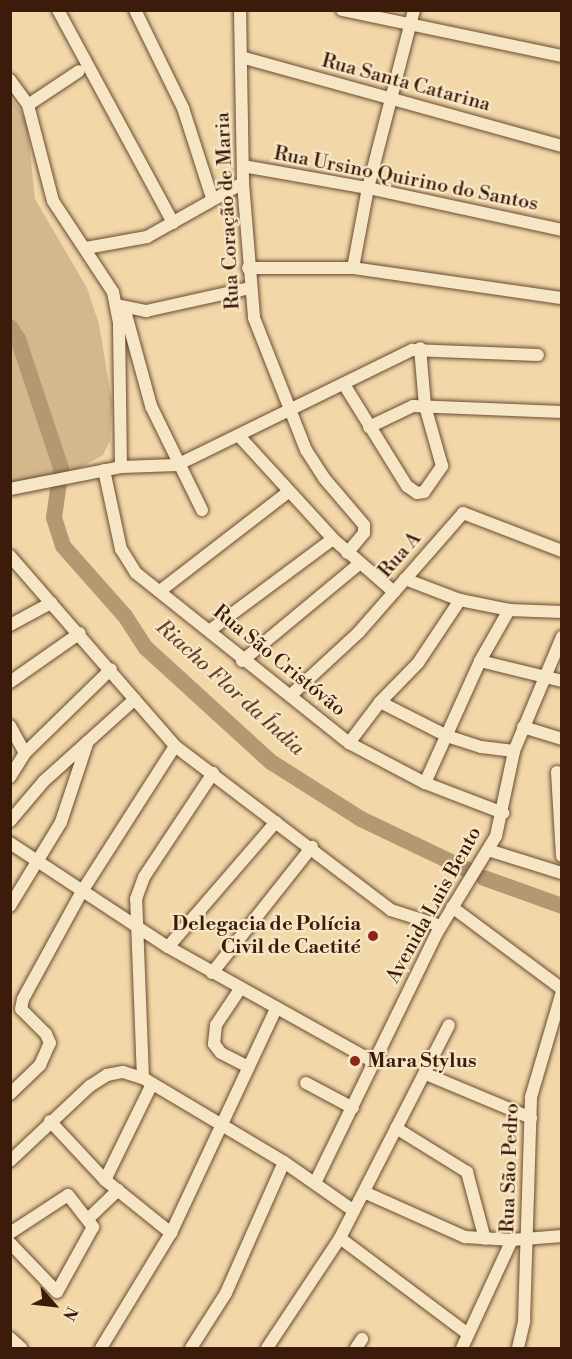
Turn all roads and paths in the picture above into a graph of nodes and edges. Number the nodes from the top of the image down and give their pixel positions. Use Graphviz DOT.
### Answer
graph roads {
  1 [pos="58,10"];
  2 [pos="135,10"];
  3 [pos="240,10"];
  4 [pos="342,10"];
  5 [pos="414,10"];
  6 [pos="410,27"];
  7 [pos="561,56"];
  8 [pos="241,57"];
  9 [pos="79,71"];
  10 [pos="10,80"];
  11 [pos="391,99"];
  12 [pos="28,105"];
  13 [pos="561,146"];
  14 [pos="243,166"];
  15 [pos="243,183"];
  16 [pos="368,188"];
  17 [pos="212,198"];
  18 [pos="173,223"];
  19 [pos="561,230"];
  20 [pos="86,248"];
  21 [pos="248,268"];
  22 [pos="353,268"];
  23 [pos="250,288"];
  24 [pos="561,298"];
  25 [pos="120,306"];
  26 [pos="420,348"];
  27 [pos="538,355"];
  28 [pos="345,386"];
  29 [pos="425,406"];
  30 [pos="561,412"];
  31 [pos="289,413"];
  32 [pos="369,427"];
  33 [pos="240,437"];
  34 [pos="177,465"];
  35 [pos="121,467"];
  36 [pos="104,470"];
  37 [pos="10,489"];
  38 [pos="288,492"];
  39 [pos="202,510"];
  40 [pos="333,539"];
  41 [pos="561,551"];
  42 [pos="347,553"];
  43 [pos="10,556"];
  44 [pos="360,563"];
  45 [pos="405,579"];
  46 [pos="160,591"];
  47 [pos="394,592"];
  48 [pos="460,600"];
  49 [pos="51,603"];
  50 [pos="509,610"];
  51 [pos="561,612"];
  52 [pos="10,625"];
  53 [pos="209,630"];
  54 [pos="80,633"];
  55 [pos="561,637"];
  56 [pos="242,661"];
  57 [pos="480,662"];
  58 [pos="111,669"];
  59 [pos="542,678"];
  60 [pos="561,681"];
  61 [pos="10,682"];
  62 [pos="291,695"];
  63 [pos="135,699"];
  64 [pos="380,702"];
  65 [pos="10,726"];
  66 [pos="522,728"];
  67 [pos="447,736"];
  68 [pos="561,739"];
  69 [pos="88,741"];
  70 [pos="349,743"];
  71 [pos="176,746"];
  72 [pos="514,751"];
  73 [pos="24,753"];
  74 [pos="557,772"];
  75 [pos="213,773"];
  76 [pos="10,777"];
  77 [pos="426,783"];
  78 [pos="503,813"];
  79 [pos="10,820"];
  80 [pos="276,822"];
  81 [pos="10,843"];
  82 [pos="312,847"];
  83 [pos="488,850"];
  84 [pos="561,856"];
  85 [pos="38,862"];
  86 [pos="561,873"];
  87 [pos="81,892"];
  88 [pos="10,906"];
  89 [pos="452,907"];
  90 [pos="441,926"];
  91 [pos="137,928"];
  92 [pos="168,947"];
  93 [pos="212,973"];
  94 [pos="240,989"];
  95 [pos="561,990"];
  96 [pos="276,1009"];
  97 [pos="449,1025"];
  98 [pos="374,1062"];
  99 [pos="249,1067"];
  100 [pos="426,1074"];
  101 [pos="148,1081"];
  102 [pos="306,1083"];
  103 [pos="13,1093"];
  104 [pos="353,1108"];
  105 [pos="531,1118"];
  106 [pos="50,1121"];
  107 [pos="222,1127"];
  108 [pos="396,1128"];
  109 [pos="10,1161"];
  110 [pos="284,1162"];
  111 [pos="105,1180"];
  112 [pos="315,1183"];
  113 [pos="118,1190"];
  114 [pos="364,1192"];
  115 [pos="354,1211"];
  116 [pos="88,1219"];
  117 [pos="10,1233"];
  118 [pos="171,1233"];
  119 [pos="561,1236"];
  120 [pos="340,1238"];
  121 [pos="485,1239"];
  122 [pos="512,1240"];
  123 [pos="527,1240"];
  124 [pos="10,1243"];
  125 [pos="468,1334"];
  126 [pos="10,1338"];
  127 [pos="21,1348"];
  128 [pos="101,1348"];
  129 [pos="191,1348"];
  130 [pos="267,1348"];
  131 [pos="462,1348"];
  132 [pos="518,1348"];
  1 -- 18 [label="street"];
  2 -- 17 [label="street"];
  3 -- 8 [label="street, Rua Coração de Maria"];
  4 -- 6 [label="street"];
  5 -- 6 [label="street"];
  6 -- 7 [label="street"];
  6 -- 11 [label="street"];
  8 -- 11 [label="street, Rua Santa Catarina"];
  8 -- 14 [label="street, Rua Coração de Maria"];
  9 -- 12 [label="street"];
  10 -- 12 [label="street"];
  11 -- 13 [label="street, Rua Santa Catarina"];
  11 -- 16 [label="street"];
  12 -- 20 [label="street"];
  14 -- 15 [label="street, Rua Coração de Maria"];
  14 -- 16 [label="street, Rua Ursino Quirino do Santos"];
  15 -- 17 [label="street"];
  15 -- 21 [label="street, Rua Coração de Maria"];
  16 -- 19 [label="street, Rua Ursino Quirino do Santos"];
  16 -- 22 [label="street"];
  17 -- 18 [label="street"];
  18 -- 20 [label="street"];
  20 -- 25 [label="street"];
  21 -- 22 [label="street"];
  21 -- 23 [label="street, Rua Coração de Maria"];
  22 -- 24 [label="street"];
  23 -- 25 [label="street"];
  23 -- 31 [label="street, Rua Coração de Maria"];
  25 -- 34 [label="street"];
  25 -- 35 [label="street"];
  26 -- 27 [label="street"];
  26 -- 28 [label="street"];
  26 -- 29 [label="street"];
  28 -- 31 [label="street"];
  28 -- 32 [label="street"];
  29 -- 30 [label="street"];
  29 -- 32 [label="street"];
  29 -- 32 [label="street"];
  31 -- 33 [label="street"];
  31 -- 42 [label="street, Rua Coração de Maria"];
  33 -- 34 [label="street"];
  33 -- 38 [label="street"];
  34 -- 35 [label="street"];
  34 -- 39 [label="street"];
  35 -- 36 [label="street"];
  36 -- 37 [label="street"];
  36 -- 46 [label="street, Rua São Cristóvão"];
  38 -- 40 [label="street"];
  38 -- 46 [label="street"];
  40 -- 42 [label="street"];
  40 -- 53 [label="street"];
  41 -- 45 [label="street, Rua A"];
  42 -- 44 [label="street"];
  43 -- 49 [label="street"];
  44 -- 47 [label="street"];
  44 -- 56 [label="street"];
  45 -- 47 [label="street, Rua A"];
  45 -- 48 [label="street"];
  46 -- 53 [label="street, Rua São Cristóvão"];
  47 -- 62 [label="street, Rua A"];
  48 -- 50 [label="street"];
  48 -- 64 [label="street"];
  49 -- 52 [label="street"];
  49 -- 54 [label="street"];
  50 -- 51 [label="street"];
  50 -- 57 [label="street"];
  53 -- 56 [label="street, Rua São Cristóvão"];
  54 -- 58 [label="street"];
  54 -- 61 [label="street"];
  55 -- 59 [label="street, Avenida Luis Bento"];
  56 -- 62 [label="street, Rua São Cristóvão"];
  57 -- 59 [label="street"];
  57 -- 67 [label="street"];
  58 -- 63 [label="street"];
  58 -- 73 [label="street"];
  59 -- 60 [label="street"];
  59 -- 66 [label="street, Avenida Luis Bento"];
  62 -- 70 [label="street, Rua São Cristóvão"];
  63 -- 69 [label="street"];
  63 -- 71 [label="street"];
  64 -- 67 [label="street"];
  64 -- 70 [label="street"];
  65 -- 73 [label="street"];
  66 -- 68 [label="street"];
  66 -- 72 [label="street, Avenida Luis Bento"];
  67 -- 72 [label="street"];
  67 -- 77 [label="street"];
  69 -- 79 [label="street"];
  69 -- 85 [label="street"];
  70 -- 77 [label="street, Rua São Cristóvão"];
  71 -- 75 [label="street"];
  71 -- 87 [label="street"];
  72 -- 78 [label="street, Avenida Luis Bento"];
  73 -- 76 [label="street"];
  74 -- 84 [label="street"];
  75 -- 80 [label="street"];
  75 -- 91 [label="street"];
  77 -- 78 [label="street, Rua São Cristóvão"];
  78 -- 83 [label="street, Avenida Luis Bento"];
  80 -- 82 [label="street"];
  80 -- 92 [label="street"];
  81 -- 85 [label="street"];
  82 -- 90 [label="street"];
  82 -- 93 [label="street"];
  83 -- 86 [label="street"];
  83 -- 89 [label="street, Avenida Luis Bento"];
  85 -- 87 [label="street"];
  85 -- 88 [label="street"];
  87 -- 91 [label="street"];
  87 -- 103 [label="street"];
  89 -- 90 [label="street, Avenida Luis Bento"];
  89 -- 95 [label="street"];
  90 -- 98 [label="street, Avenida Luis Bento"];
  91 -- 92 [label="street"];
  91 -- 101 [label="street"];
  92 -- 93 [label="street"];
  93 -- 94 [label="street"];
  94 -- 96 [label="street"];
  94 -- 99 [label="street"];
  95 -- 105 [label="street, Rua São Pedro"];
  96 -- 98 [label="street"];
  96 -- 99 [label="street"];
  97 -- 100 [label="street"];
  98 -- 104 [label="street, Avenida Luis Bento"];
  99 -- 107 [label="street"];
  100 -- 105 [label="street"];
  100 -- 108 [label="street"];
  101 -- 106 [label="street"];
  101 -- 107 [label="street"];
  101 -- 111 [label="street"];
  102 -- 104 [label="street"];
  104 -- 112 [label="street, Avenida Luis Bento"];
  105 -- 123 [label="street, Rua São Pedro"];
  106 -- 109 [label="street"];
  106 -- 111 [label="street"];
  107 -- 110 [label="street"];
  107 -- 118 [label="street"];
  108 -- 114 [label="street"];
  108 -- 121 [label="street"];
  110 -- 112 [label="street"];
  110 -- 129 [label="street"];
  111 -- 113 [label="street"];
  112 -- 115 [label="street"];
  113 -- 116 [label="street"];
  113 -- 118 [label="street"];
  114 -- 115 [label="street"];
  114 -- 121 [label="street"];
  115 -- 120 [label="street"];
  116 -- 117 [label="street"];
  116 -- 124 [label="street"];
  118 -- 128 [label="street"];
  119 -- 123 [label="street"];
  120 -- 125 [label="street"];
  120 -- 130 [label="street"];
  121 -- 122 [label="street"];
  122 -- 123 [label="street"];
  122 -- 125 [label="street"];
  123 -- 132 [label="street, Rua São Pedro"];
  125 -- 131 [label="street"];
  126 -- 127 [label="street"];
}
